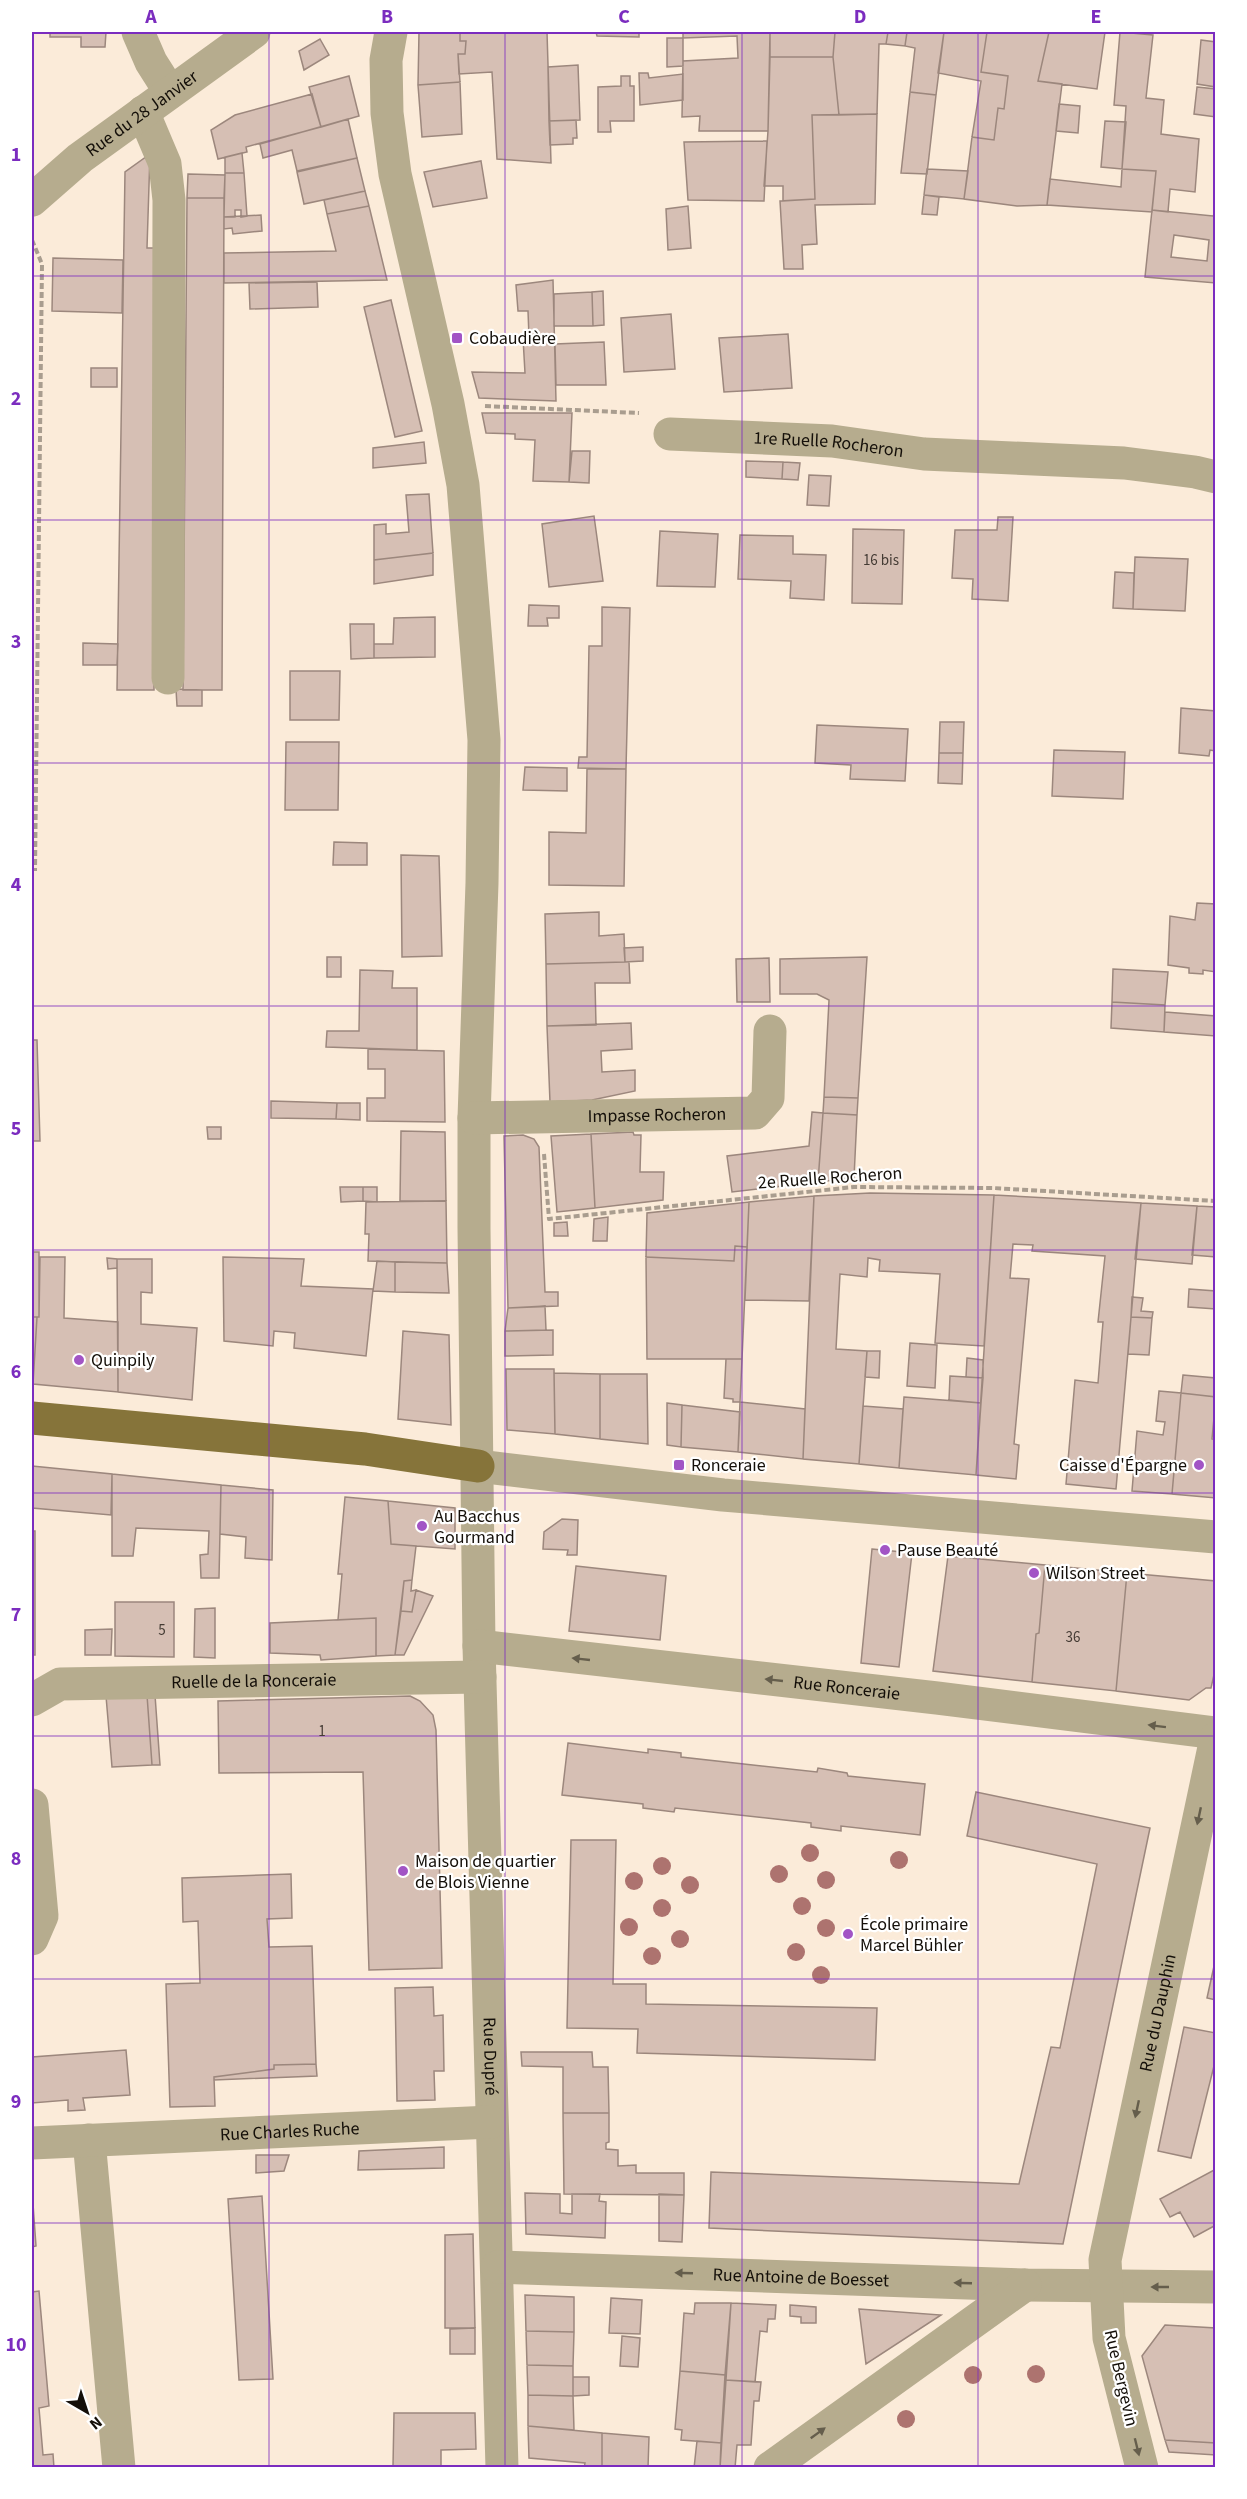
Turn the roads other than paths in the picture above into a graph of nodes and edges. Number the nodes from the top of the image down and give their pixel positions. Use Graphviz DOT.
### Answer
graph roads {
  1 [pos="138,32"];
  2 [pos="254,32"];
  3 [pos="391,32"];
  4 [pos="170,92"];
  5 [pos="143,112"];
  6 [pos="32,197"];
  7 [pos="670,434"];
  8 [pos="1215,477"];
  9 [pos="168,678"];
  10 [pos="770,1031"];
  11 [pos="474,1118"];
  12 [pos="32,1418"];
  13 [pos="478,1466"];
  14 [pos="1215,1537"];
  15 [pos="480,1661"];
  16 [pos="32,1700"];
  17 [pos="1215,1733"];
  18 [pos="1215,1738"];
  19 [pos="32,1804"];
  20 [pos="32,1939"];
  21 [pos="491,2122"];
  22 [pos="89,2140"];
  23 [pos="32,2142"];
  24 [pos="497,2267"];
  25 [pos="1025,2285"];
  26 [pos="1105,2287"];
  27 [pos="1215,2287"];
  28 [pos="119,2468"];
  29 [pos="502,2468"];
  30 [pos="770,2468"];
  31 [pos="1142,2468"];
  1 -- 4 [label="street"];
  2 -- 4 [label="street, Rue du 28 Janvier"];
  3 -- 11 [label="street, Rue Dupré"];
  4 -- 5 [label="street, Rue du 28 Janvier"];
  5 -- 6 [label="street, Rue du 28 Janvier"];
  5 -- 9 [label="street"];
  7 -- 8 [label="street, 1re Ruelle Rocheron"];
  10 -- 11 [label="street, Impasse Rocheron"];
  11 -- 13 [label="street, Rue Dupré"];
  12 -- 13 [label="main road"];
  13 -- 14 [label="street"];
  13 -- 15 [label="street, Rue Dupré"];
  15 -- 16 [label="street, Ruelle de la Ronceraie"];
  17 -- 15 [label="street, Rue Ronceraie, one-way"];
  15 -- 21 [label="street, Rue Dupré"];
  18 -- 26 [label="street, Rue du Dauphin, one-way"];
  19 -- 20 [label="street"];
  21 -- 22 [label="street, Rue Charles Ruche"];
  21 -- 24 [label="street, Rue Dupré"];
  22 -- 23 [label="street, Rue Charles Ruche"];
  22 -- 28 [label="street"];
  25 -- 24 [label="street, Rue Antoine de Boesset, one-way"];
  24 -- 29 [label="street, Rue Dupré"];
  25 -- 26 [label="street, Rue Antoine de Boesset"];
  30 -- 25 [label="street, one-way"];
  27 -- 26 [label="street, Rue Antoine de Boesset, one-way"];
  26 -- 31 [label="street, Rue Bergevin, one-way"];
}
